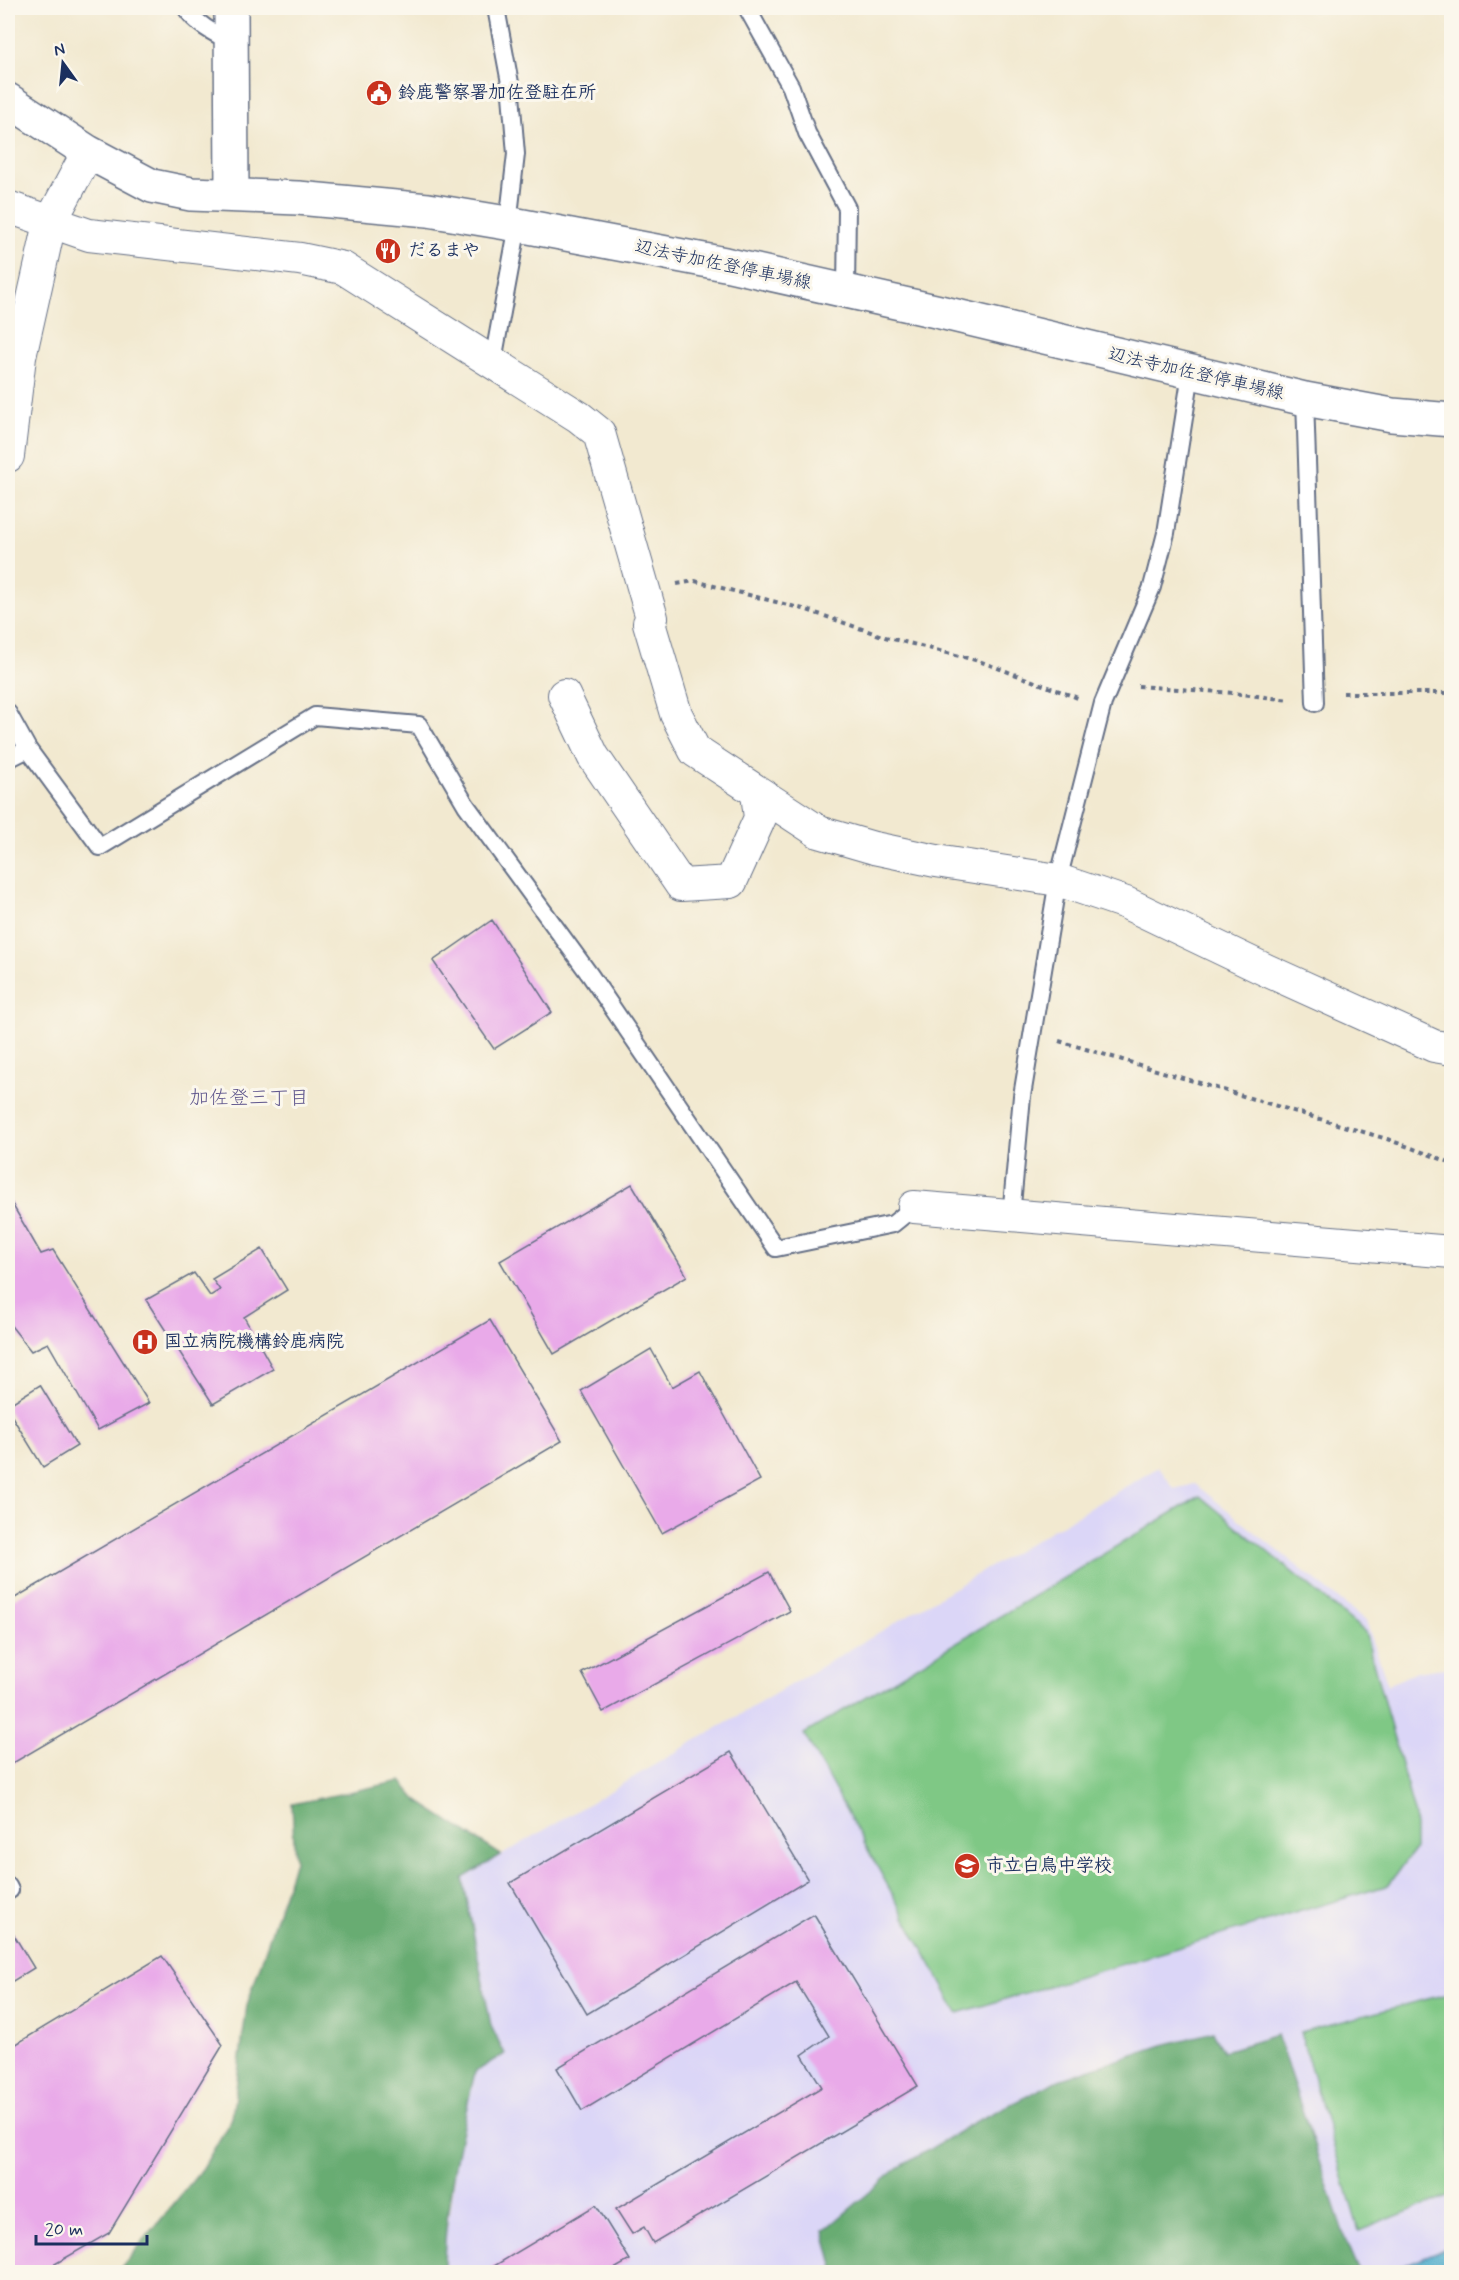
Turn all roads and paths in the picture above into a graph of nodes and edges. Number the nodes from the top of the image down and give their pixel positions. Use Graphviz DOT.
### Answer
graph roads {
  1 [pos="186,8"];
  2 [pos="231,8"];
  3 [pos="496,8"];
  4 [pos="747,8"];
  5 [pos="230,41"];
  6 [pos="8,100"];
  7 [pos="88,152"];
  8 [pos="232,195"];
  9 [pos="8,207"];
  10 [pos="50,223"];
  11 [pos="513,224"];
  12 [pos="846,291"];
  13 [pos="14,360"];
  14 [pos="493,361"];
  15 [pos="1191,373"];
  16 [pos="1305,399"];
  17 [pos="1452,420"];
  18 [pos="8,456"];
  19 [pos="644,589"];
  20 [pos="1111,684"];
  21 [pos="1452,693"];
  22 [pos="564,695"];
  23 [pos="1315,698"];
  24 [pos="1102,703"];
  25 [pos="8,712"];
  26 [pos="28,749"];
  27 [pos="8,759"];
  28 [pos="757,793"];
  29 [pos="1058,880"];
  30 [pos="1032,1033"];
  31 [pos="1452,1049"];
  32 [pos="1452,1163"];
  33 [pos="914,1207"];
  34 [pos="1011,1216"];
  35 [pos="1452,1252"];
  36 [pos="8,1886"];
  37 [pos="8,1891"];
  1 -- 5 [label="lane"];
  2 -- 5 [label="main road"];
  3 -- 11 [label="lane"];
  4 -- 12 [label="lane"];
  5 -- 8 [label="main road"];
  6 -- 7 [label="main road, 辺法寺加佐登停車場線"];
  7 -- 8 [label="main road, 辺法寺加佐登停車場線"];
  7 -- 10 [label="street"];
  8 -- 11 [label="main road, 辺法寺加佐登停車場線"];
  9 -- 10 [label="street"];
  10 -- 13 [label="street"];
  10 -- 14 [label="street"];
  11 -- 12 [label="main road, 辺法寺加佐登停車場線"];
  11 -- 14 [label="lane"];
  12 -- 15 [label="main road, 辺法寺加佐登停車場線"];
  13 -- 18 [label="street"];
  14 -- 19 [label="street"];
  15 -- 16 [label="main road, 辺法寺加佐登停車場線"];
  15 -- 20 [label="lane"];
  16 -- 17 [label="main road, 辺法寺加佐登停車場線"];
  16 -- 23 [label="lane"];
  19 -- 24 [label="path"];
  19 -- 28 [label="street"];
  20 -- 23 [label="path"];
  20 -- 24 [label="lane"];
  21 -- 23 [label="path"];
  22 -- 28 [label="street"];
  24 -- 29 [label="lane"];
  25 -- 26 [label="lane"];
  26 -- 27 [label="lane"];
  26 -- 33 [label="lane"];
  28 -- 29 [label="street"];
  29 -- 30 [label="lane"];
  29 -- 31 [label="street"];
  30 -- 32 [label="path"];
  30 -- 34 [label="lane"];
  33 -- 34 [label="street"];
  34 -- 35 [label="street"];
  36 -- 37 [label="lane"];
}
